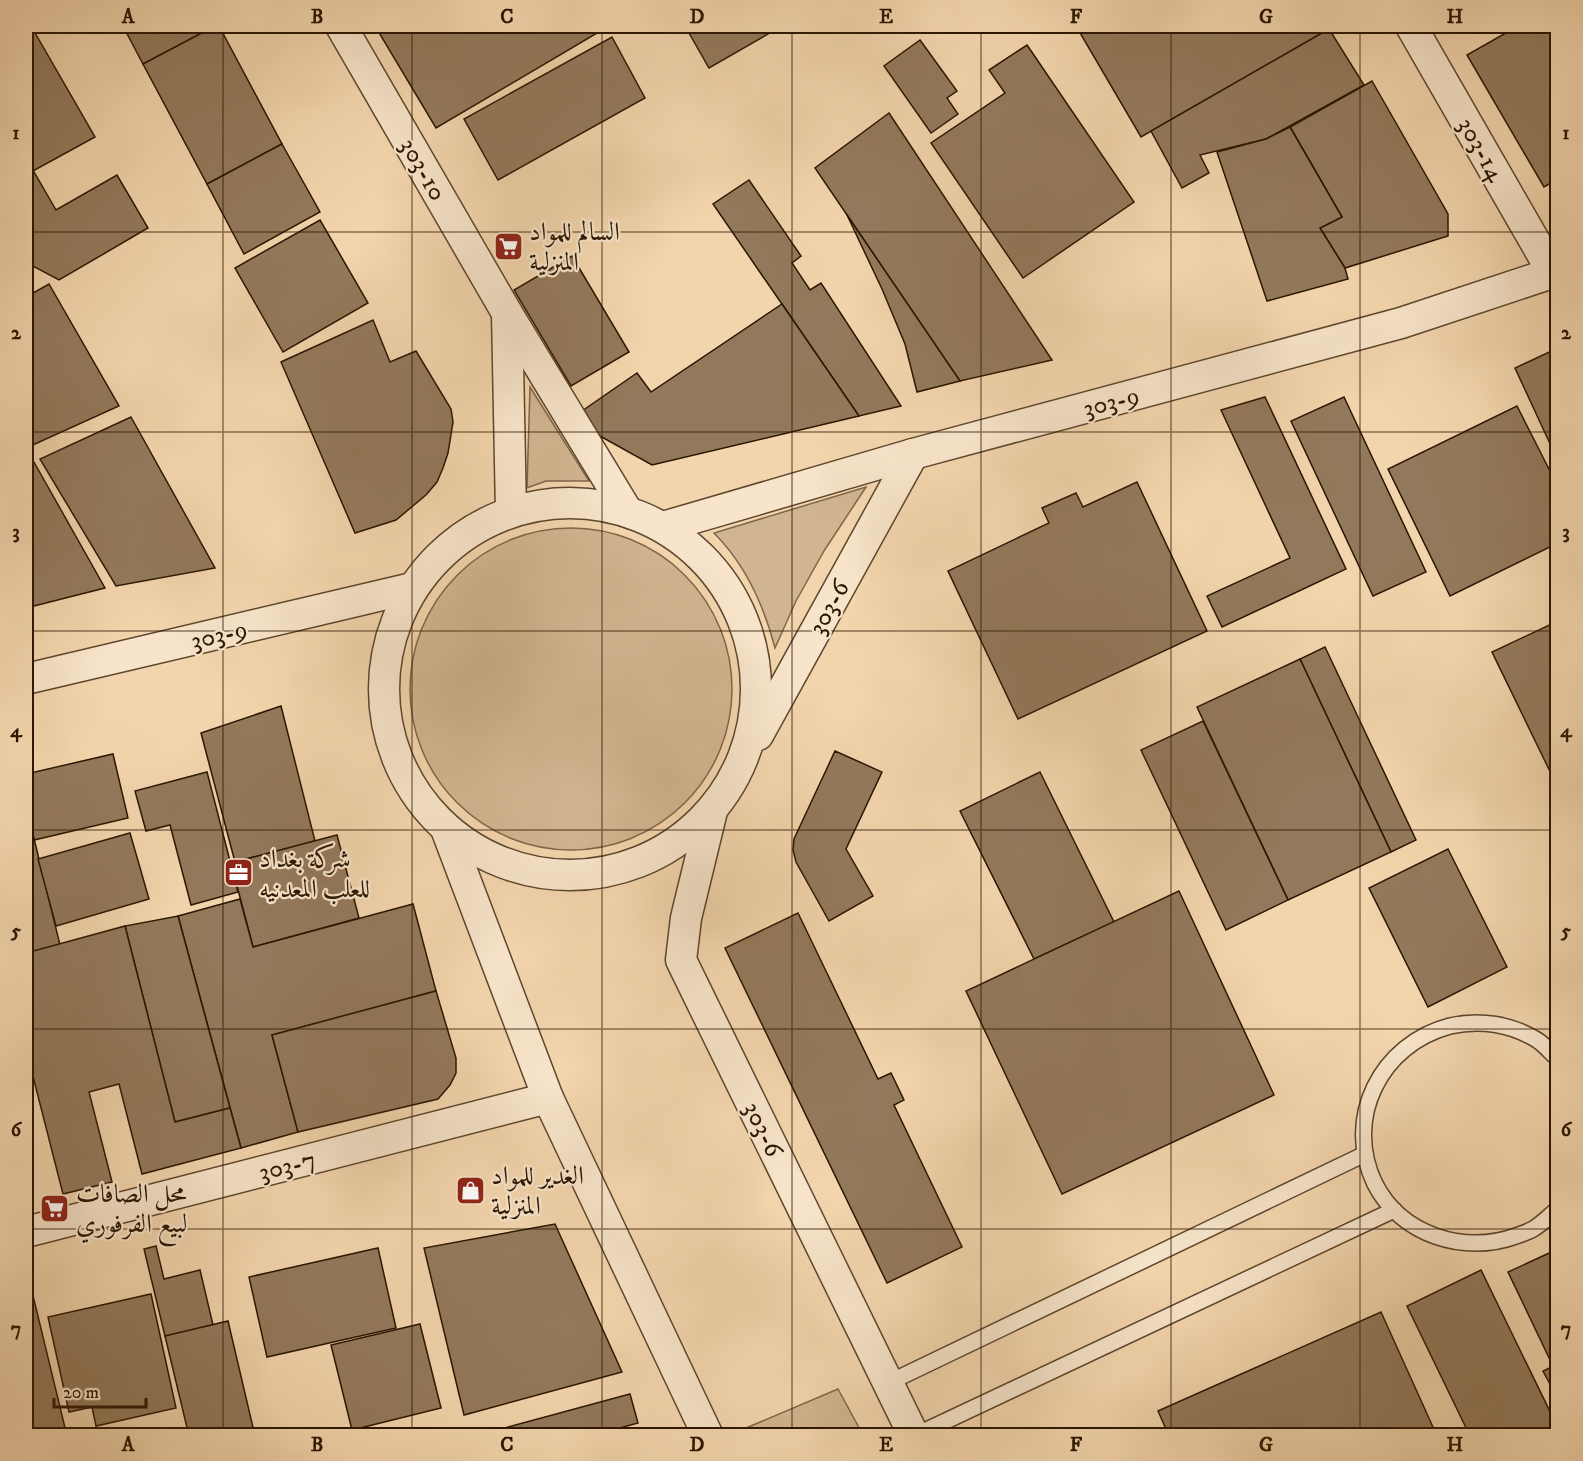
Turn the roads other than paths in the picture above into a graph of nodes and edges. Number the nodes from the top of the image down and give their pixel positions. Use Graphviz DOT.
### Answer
graph roads {
  1 [pos="341,26"];
  2 [pos="1411,26"];
  3 [pos="1555,272"];
  4 [pos="507,314"];
  5 [pos="913,454"];
  6 [pos="627,511"];
  7 [pos="511,512"];
  8 [pos="663,527"];
  9 [pos="412,588"];
  10 [pos="26,679"];
  11 [pos="743,761"];
  12 [pos="712,811"];
  13 [pos="446,829"];
  14 [pos="1557,1059"];
  15 [pos="548,1098"];
  16 [pos="1365,1154"];
  17 [pos="1557,1209"];
  18 [pos="1394,1210"];
  19 [pos="26,1232"];
  20 [pos="888,1383"];
  21 [pos="708,1436"];
  22 [pos="914,1436"];
  1 -- 4 [label="street, 303-10"];
  2 -- 3 [label="street, 303-14"];
  3 -- 5 [label="street, 303-9"];
  4 -- 6 [label="street, 303-10"];
  4 -- 7 [label="street, 303-10"];
  5 -- 8 [label="street, 303-9"];
  5 -- 11 [label="street, 303-6"];
  6 -- 7 [label="street"];
  6 -- 8 [label="street"];
  7 -- 9 [label="street"];
  8 -- 11 [label="street"];
  9 -- 10 [label="street, 303-9"];
  9 -- 13 [label="street"];
  11 -- 12 [label="street, 303-6"];
  12 -- 13 [label="street"];
  12 -- 20 [label="street, 303-6"];
  13 -- 15 [label="street"];
  14 -- 16 [label="lane"];
  15 -- 19 [label="street, 303-7"];
  15 -- 21 [label="street"];
  16 -- 18 [label="lane"];
  16 -- 20 [label="lane"];
  17 -- 18 [label="lane"];
  18 -- 22 [label="lane"];
  20 -- 22 [label="street, 303-6"];
}
